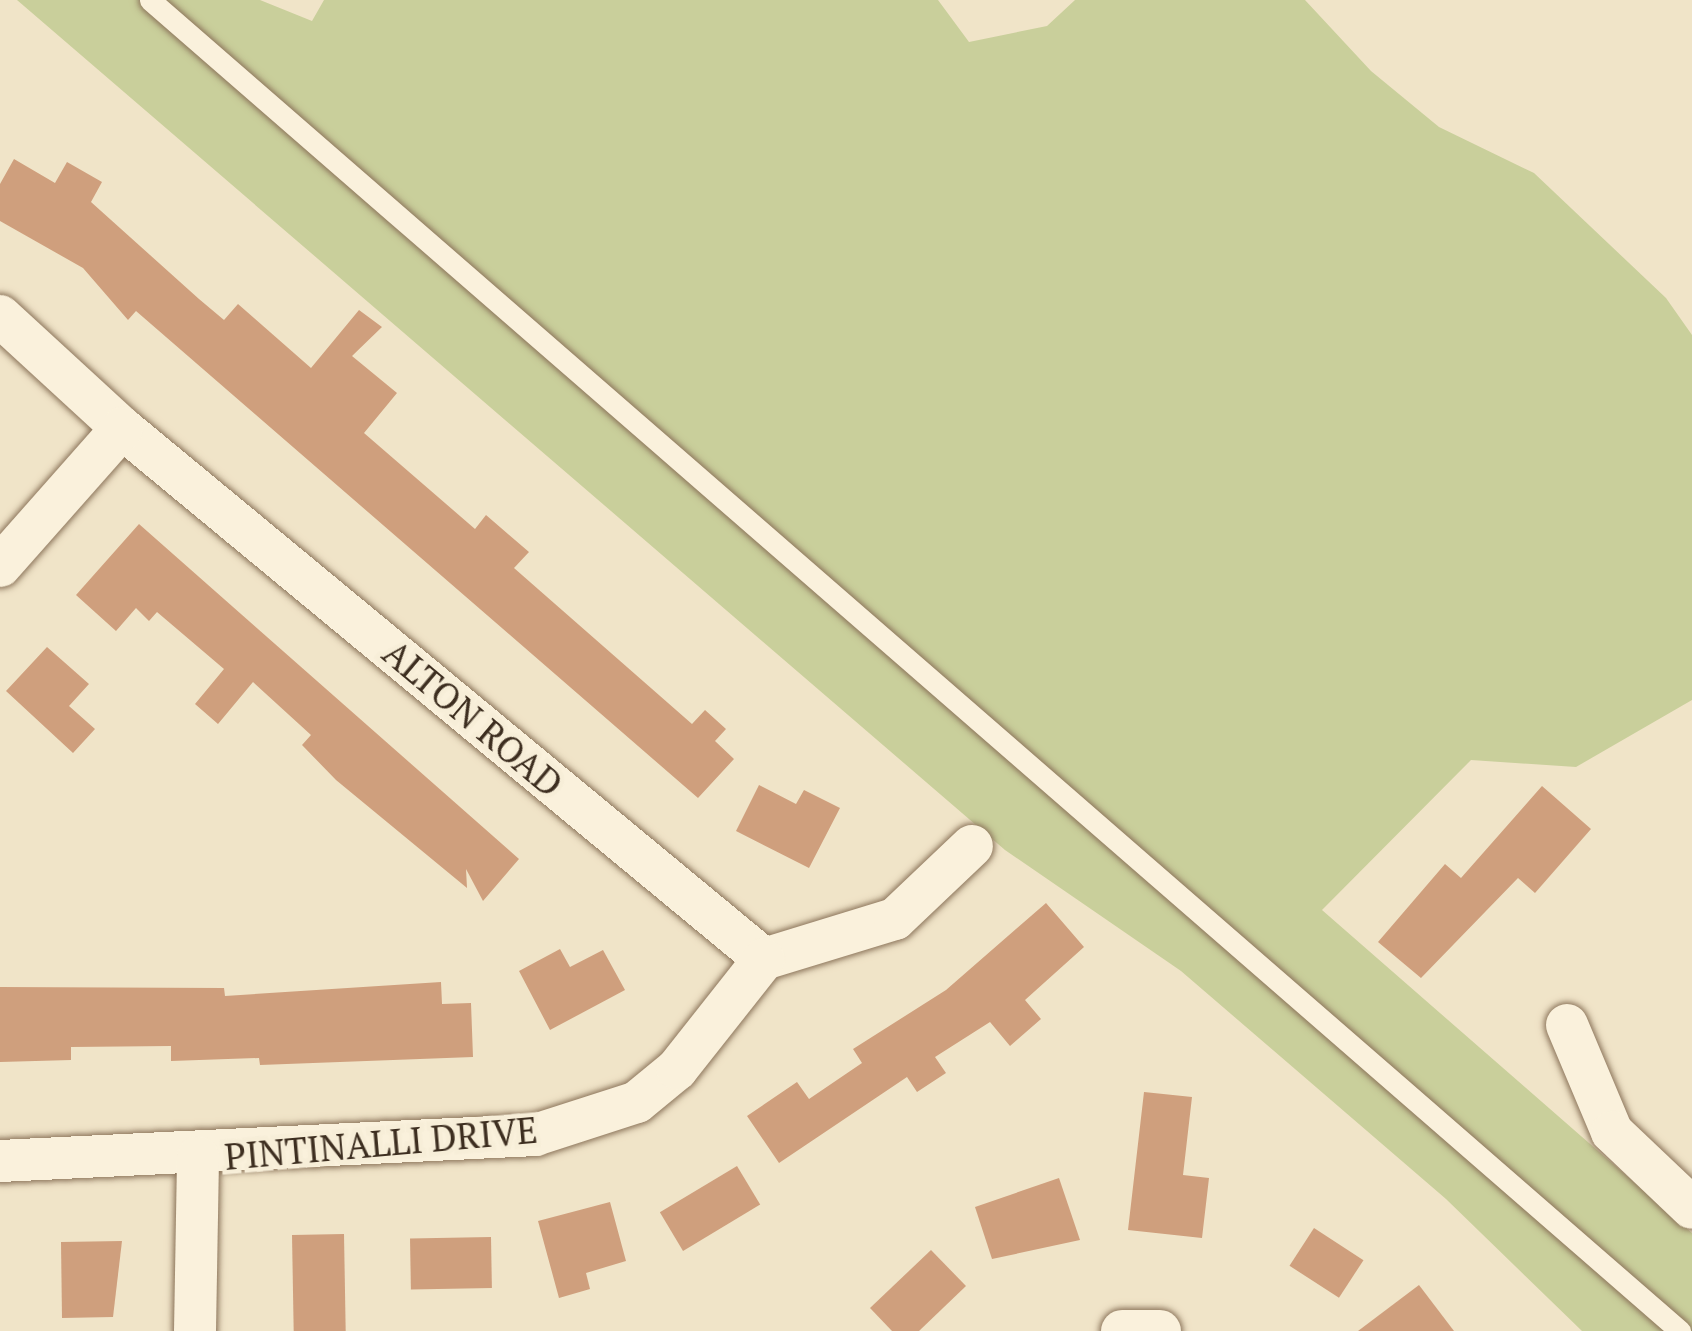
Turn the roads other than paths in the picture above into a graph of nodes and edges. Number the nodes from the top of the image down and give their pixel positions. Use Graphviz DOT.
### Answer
graph roads {
  1 [pos="150,0"];
  2 [pos="0,316"];
  3 [pos="122,428"];
  4 [pos="0,566"];
  5 [pos="972,846"];
  6 [pos="764,959"];
  7 [pos="1567,1025"];
  8 [pos="198,1157"];
  9 [pos="0,1161"];
  10 [pos="1692,1208"];
  11 [pos="195,1331"];
  12 [pos="1681,1331"];
  1 -- 12 [label="lane"];
  2 -- 3 [label="street, ALTON ROAD"];
  3 -- 4 [label="street"];
  3 -- 6 [label="street, ALTON ROAD"];
  5 -- 6 [label="street"];
  6 -- 8 [label="street, PINTINALLI DRIVE"];
  7 -- 10 [label="street"];
  8 -- 9 [label="street, PINTINALLI DRIVE"];
  8 -- 11 [label="street"];
}
